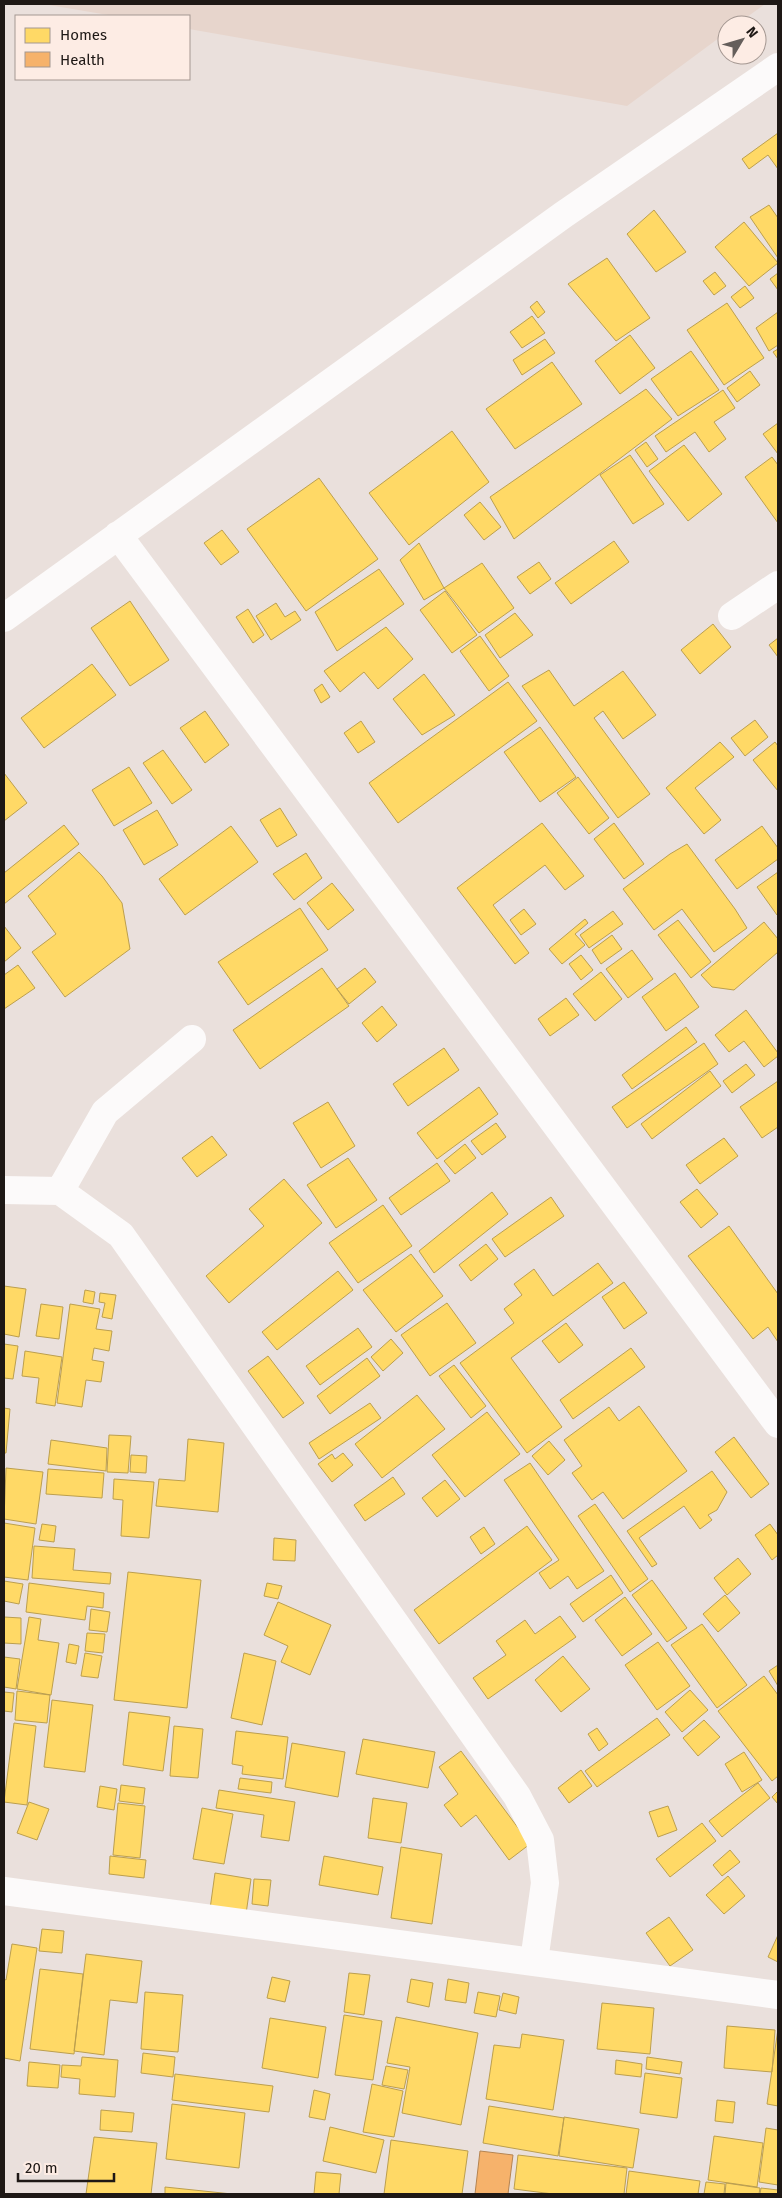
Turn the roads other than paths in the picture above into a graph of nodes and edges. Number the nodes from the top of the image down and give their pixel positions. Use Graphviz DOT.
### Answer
graph roads {
  1 [pos="778,67"];
  2 [pos="118,534"];
  3 [pos="778,585"];
  4 [pos="732,616"];
  5 [pos="4,618"];
  6 [pos="192,1039"];
  7 [pos="4,1190"];
  8 [pos="60,1191"];
  9 [pos="778,1424"];
  10 [pos="4,1891"];
  11 [pos="534,1961"];
  12 [pos="778,1996"];
  1 -- 2 [label="street"];
  2 -- 5 [label="street"];
  2 -- 9 [label="street"];
  3 -- 4 [label="street"];
  6 -- 8 [label="street"];
  7 -- 8 [label="street"];
  8 -- 11 [label="street"];
  10 -- 11 [label="street"];
  11 -- 12 [label="street"];
}
